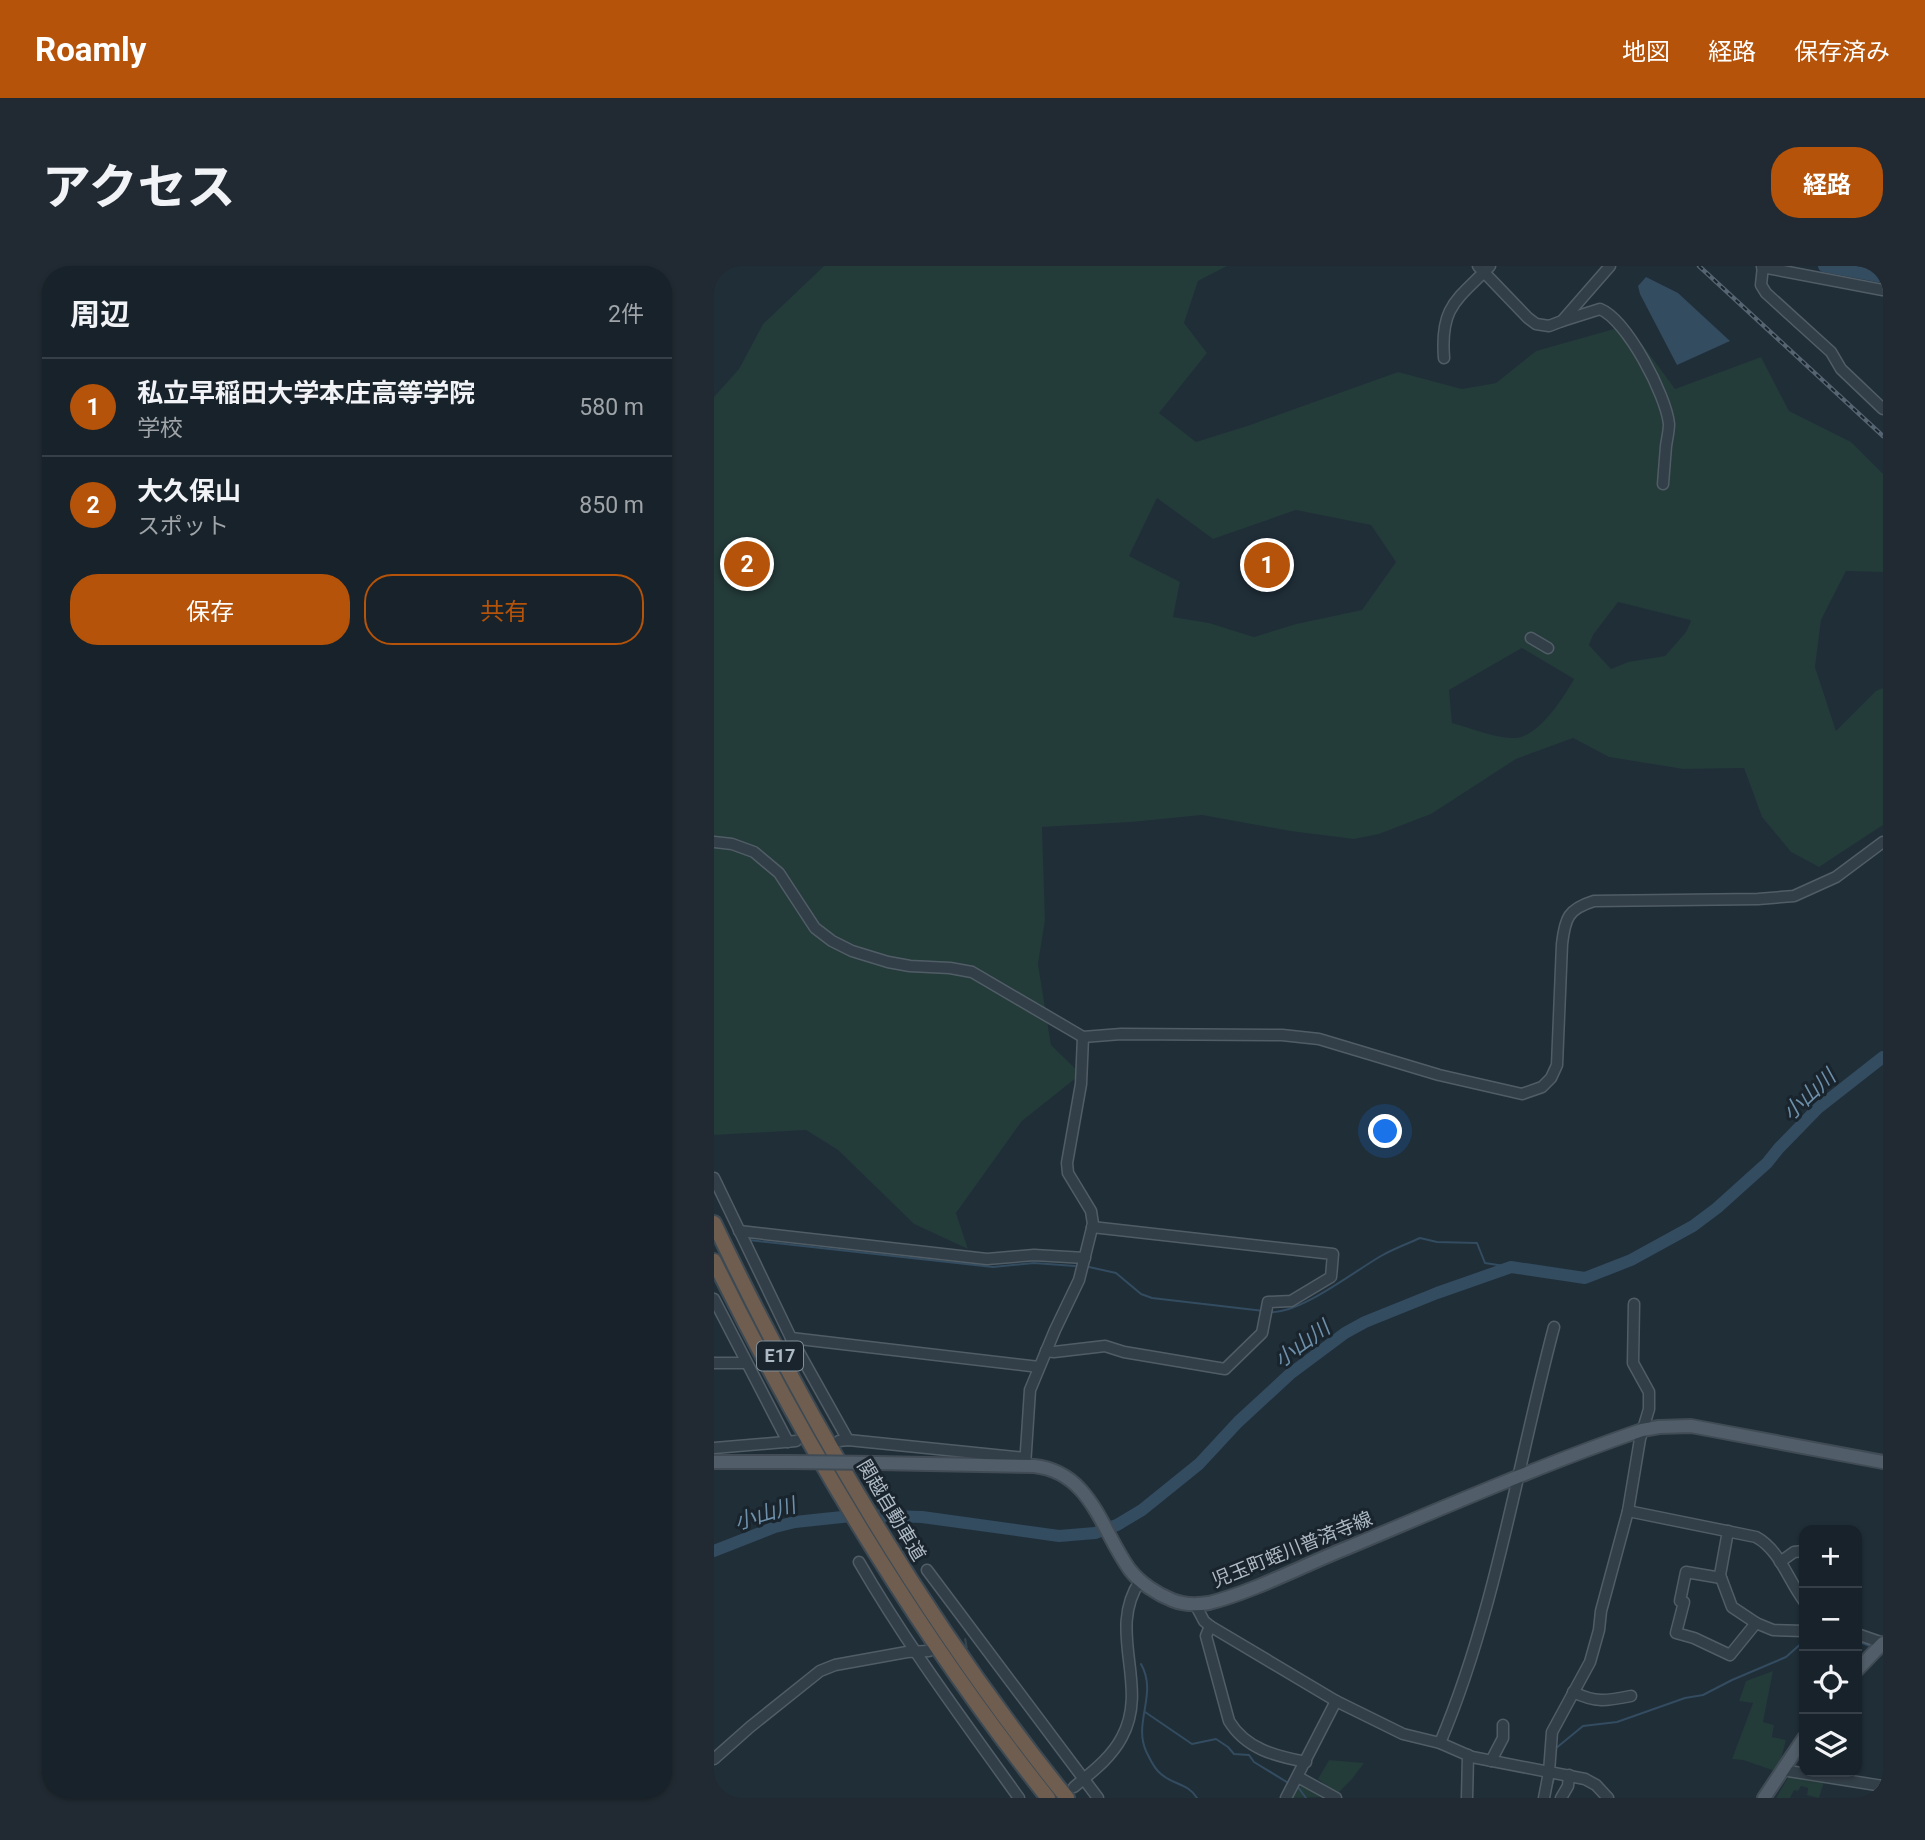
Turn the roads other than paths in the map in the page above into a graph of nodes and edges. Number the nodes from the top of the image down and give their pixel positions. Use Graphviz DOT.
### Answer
graph roads {
  1 [pos="1609,267"];
  2 [pos="1763,267"];
  3 [pos="1484,268"];
  4 [pos="1883,290"];
  5 [pos="1562,321"];
  6 [pos="1444,358"];
  7 [pos="1883,410"];
  8 [pos="1663,484"];
  9 [pos="1531,638"];
  10 [pos="1548,648"];
  11 [pos="714,842"];
  12 [pos="1883,842"];
  13 [pos="1083,1037"];
  14 [pos="714,1178"];
  15 [pos="729,1227"];
  16 [pos="1092,1227"];
  17 [pos="1085,1258"];
  18 [pos="714,1261"];
  19 [pos="714,1299"];
  20 [pos="1634,1304"];
  21 [pos="1554,1327"];
  22 [pos="791,1338"];
  23 [pos="1046,1351"];
  24 [pos="714,1363"];
  25 [pos="746,1363"];
  26 [pos="1039,1367"];
  27 [pos="1643,1430"];
  28 [pos="714,1448"];
  29 [pos="714,1462"];
  30 [pos="1025,1462"];
  31 [pos="1883,1462"];
  32 [pos="1517,1479"];
  33 [pos="1628,1511"];
  34 [pos="1728,1531"];
  35 [pos="1799,1552"];
  36 [pos="859,1562"];
  37 [pos="1780,1562"];
  38 [pos="927,1570"];
  39 [pos="1721,1578"];
  40 [pos="1140,1581"];
  41 [pos="1799,1593"];
  42 [pos="1195,1604"];
  43 [pos="1756,1623"];
  44 [pos="1210,1626"];
  45 [pos="1799,1631"];
  46 [pos="1862,1636"];
  47 [pos="978,1639"];
  48 [pos="967,1643"];
  49 [pos="1883,1643"];
  50 [pos="929,1651"];
  51 [pos="915,1652"];
  52 [pos="1862,1665"];
  53 [pos="1573,1692"];
  54 [pos="1631,1696"];
  55 [pos="1336,1701"];
  56 [pos="1503,1725"];
  57 [pos="1440,1743"];
  58 [pos="1799,1745"];
  59 [pos="1468,1755"];
  60 [pos="714,1759"];
  61 [pos="1491,1760"];
  62 [pos="1306,1762"];
  63 [pos="1782,1770"];
  64 [pos="1549,1772"];
  65 [pos="1569,1776"];
  66 [pos="1298,1777"];
  67 [pos="1084,1779"];
  68 [pos="1883,1786"];
  69 [pos="1070,1792"];
  70 [pos="1019,1798"];
  71 [pos="1048,1798"];
  72 [pos="1098,1798"];
  73 [pos="1286,1798"];
  74 [pos="1336,1798"];
  75 [pos="1467,1798"];
  76 [pos="1544,1798"];
  77 [pos="1561,1798"];
  78 [pos="1608,1798"];
  79 [pos="1764,1798"];
  1 -- 5 [label="street"];
  2 -- 4 [label="street"];
  2 -- 7 [label="street"];
  3 -- 5 [label="street"];
  3 -- 6 [label="street"];
  5 -- 8 [label="street"];
  9 -- 10 [label="street"];
  11 -- 13 [label="street"];
  12 -- 13 [label="street"];
  13 -- 16 [label="street"];
  14 -- 15 [label="street"];
  15 -- 17 [label="street"];
  15 -- 22 [label="street"];
  15 -- 69 [label="highway, 関越自動車道 / E17"];
  16 -- 17 [label="street"];
  16 -- 23 [label="street"];
  17 -- 23 [label="street"];
  18 -- 71 [label="highway, 関越自動車道 / E17"];
  19 -- 25 [label="street"];
  20 -- 27 [label="street"];
  21 -- 32 [label="street"];
  22 -- 26 [label="street"];
  22 -- 30 [label="street"];
  23 -- 26 [label="street"];
  24 -- 25 [label="street"];
  25 -- 28 [label="street"];
  26 -- 30 [label="street"];
  27 -- 31 [label="main road, 児玉町蛭川普済寺線"];
  27 -- 32 [label="main road, 児玉町蛭川普済寺線"];
  27 -- 33 [label="street"];
  29 -- 30 [label="main road, 児玉町蛭川普済寺線, bridge"];
  30 -- 40 [label="main road, 児玉町蛭川普済寺線"];
  32 -- 42 [label="main road, 児玉町蛭川普済寺線"];
  32 -- 57 [label="street"];
  33 -- 34 [label="street"];
  33 -- 53 [label="street"];
  34 -- 37 [label="street"];
  34 -- 39 [label="street"];
  35 -- 37 [label="street"];
  36 -- 51 [label="street"];
  37 -- 41 [label="street"];
  38 -- 47 [label="street"];
  39 -- 43 [label="street"];
  39 -- 43 [label="street"];
  40 -- 42 [label="main road, 児玉町蛭川普済寺線"];
  40 -- 67 [label="street"];
  42 -- 44 [label="street"];
  43 -- 45 [label="street"];
  44 -- 55 [label="street"];
  44 -- 62 [label="street"];
  46 -- 49 [label="street"];
  47 -- 48 [label="street"];
  47 -- 67 [label="street"];
  49 -- 52 [label="main road"];
  50 -- 51 [label="street"];
  51 -- 60 [label="street"];
  51 -- 70 [label="street"];
  53 -- 54 [label="street"];
  53 -- 64 [label="street"];
  55 -- 57 [label="street"];
  55 -- 62 [label="street"];
  56 -- 61 [label="street"];
  57 -- 59 [label="street"];
  58 -- 63 [label="main road"];
  59 -- 61 [label="street"];
  59 -- 75 [label="street"];
  61 -- 64 [label="street"];
  62 -- 66 [label="street"];
  63 -- 68 [label="street"];
  63 -- 79 [label="main road"];
  64 -- 65 [label="street"];
  64 -- 76 [label="street"];
  65 -- 77 [label="street"];
  65 -- 78 [label="street"];
  66 -- 73 [label="street"];
  66 -- 74 [label="street"];
  67 -- 69 [label="street"];
  67 -- 72 [label="street"];
}
